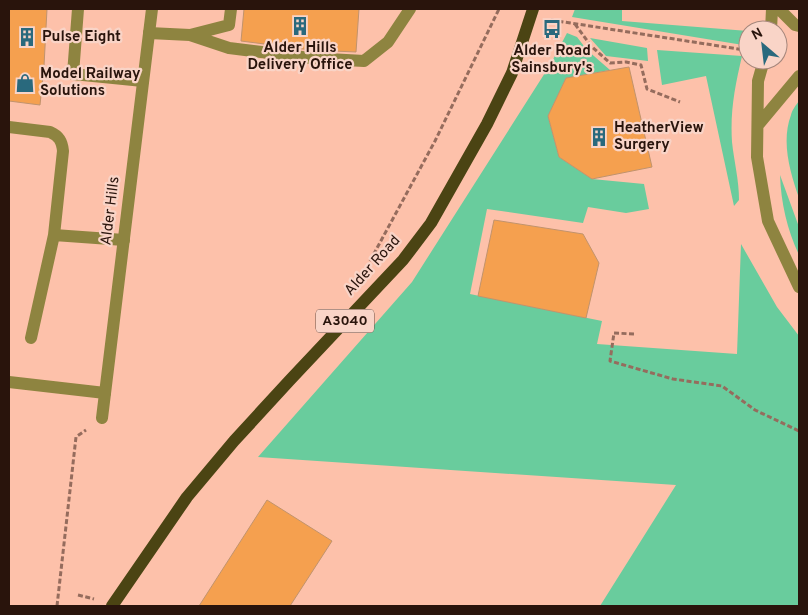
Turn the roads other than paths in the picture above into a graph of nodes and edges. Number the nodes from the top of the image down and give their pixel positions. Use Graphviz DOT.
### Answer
graph roads {
  1 [pos="78,9"];
  2 [pos="152,9"];
  3 [pos="231,9"];
  4 [pos="410,9"];
  5 [pos="779,9"];
  6 [pos="532,13"];
  7 [pos="799,26"];
  8 [pos="149,33"];
  9 [pos="190,35"];
  10 [pos="761,70"];
  11 [pos="799,76"];
  12 [pos="143,81"];
  13 [pos="759,124"];
  14 [pos="9,127"];
  15 [pos="54,235"];
  16 [pos="124,240"];
  17 [pos="799,287"];
  18 [pos="31,338"];
  19 [pos="9,382"];
  20 [pos="105,394"];
  21 [pos="102,418"];
  22 [pos="112,606"];
  1 -- 12 [label="street"];
  2 -- 8 [label="street, Alder Hills"];
  3 -- 9 [label="street"];
  4 -- 9 [label="street"];
  5 -- 7 [label="street"];
  6 -- 22 [label="main road, Alder Road / A3040"];
  8 -- 9 [label="street"];
  8 -- 12 [label="street, Alder Hills"];
  10 -- 13 [label="street"];
  11 -- 13 [label="street"];
  12 -- 16 [label="street, Alder Hills"];
  13 -- 17 [label="street"];
  14 -- 15 [label="street"];
  15 -- 16 [label="street"];
  15 -- 18 [label="street"];
  16 -- 20 [label="street, Alder Hills"];
  19 -- 20 [label="street"];
  20 -- 21 [label="street, Alder Hills"];
}
